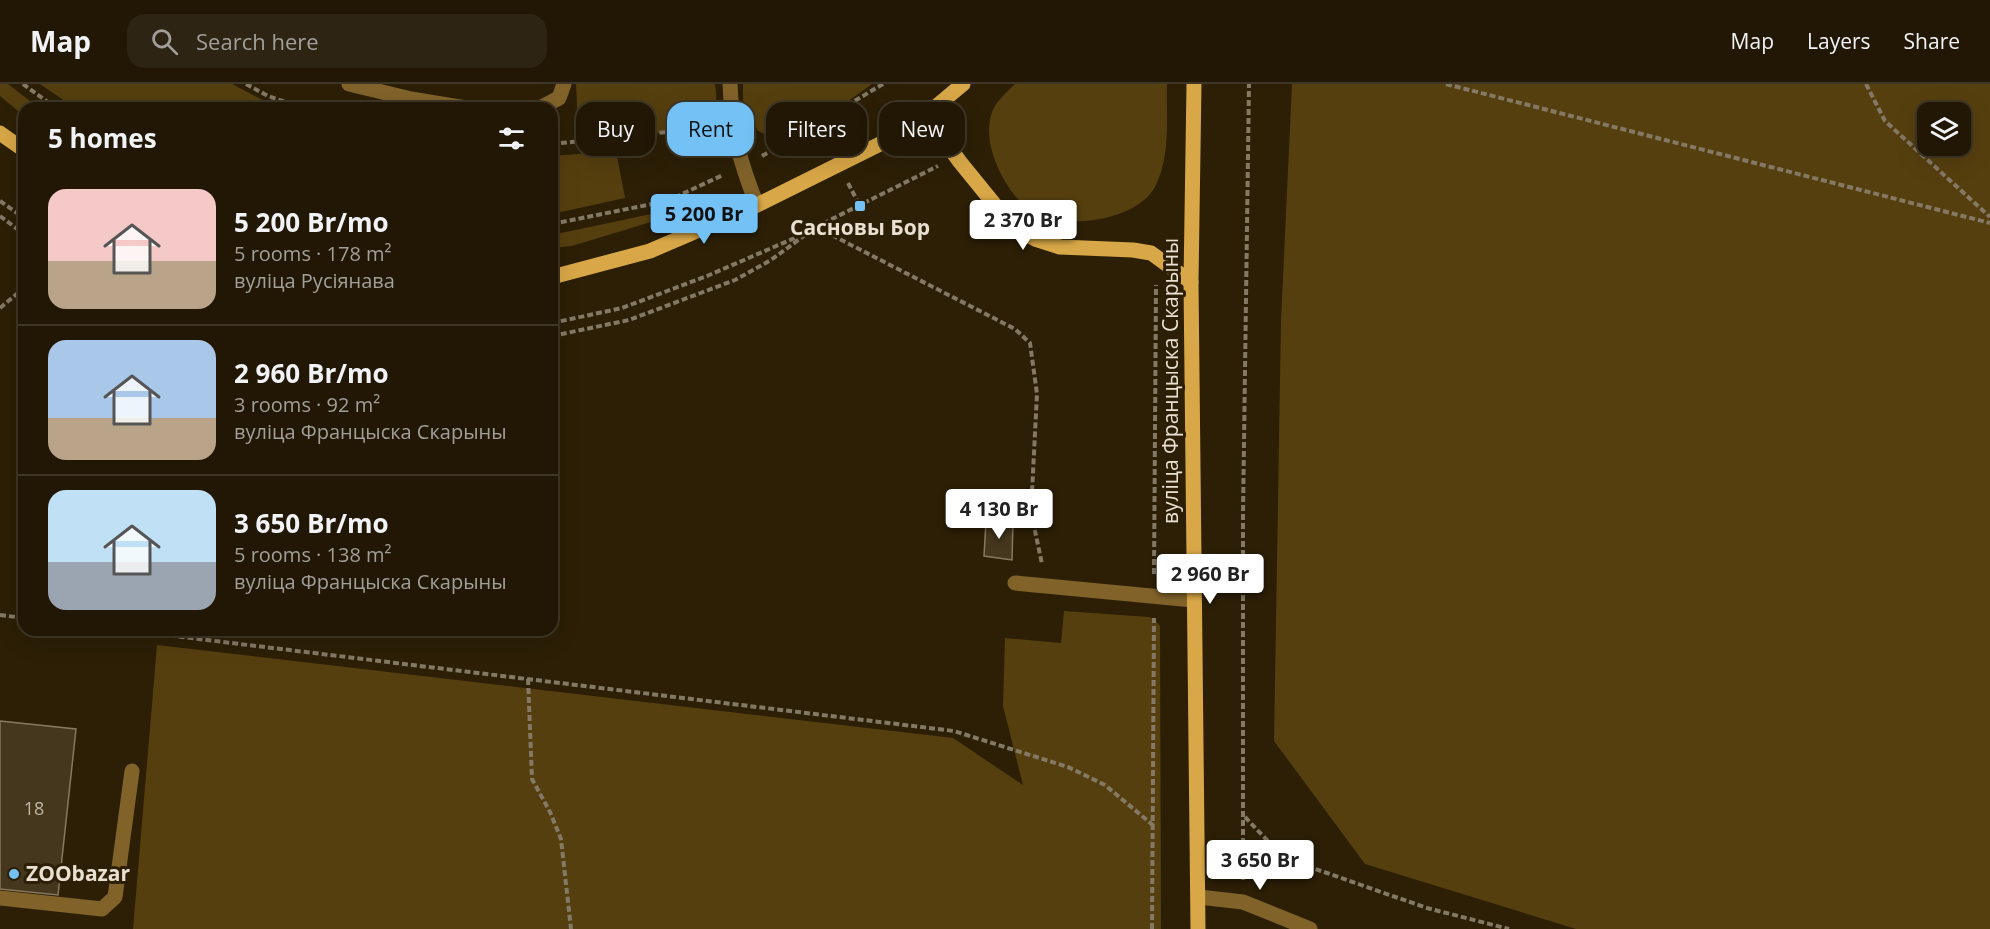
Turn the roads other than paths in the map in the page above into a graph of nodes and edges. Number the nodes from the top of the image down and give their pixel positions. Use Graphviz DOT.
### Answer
graph roads {
  1 [pos="349,84"];
  2 [pos="564,84"];
  3 [pos="730,84"];
  4 [pos="963,84"];
  5 [pos="1194,84"];
  6 [pos="429,102"];
  7 [pos="551,102"];
  8 [pos="942,102"];
  9 [pos="0,133"];
  10 [pos="879,144"];
  11 [pos="18,146"];
  12 [pos="956,156"];
  13 [pos="757,205"];
  14 [pos="558,275"];
  15 [pos="1191,282"];
  16 [pos="1015,583"];
  17 [pos="1193,600"];
  18 [pos="132,771"];
  19 [pos="1199,897"];
  20 [pos="0,898"];
  21 [pos="1198,929"];
  22 [pos="1310,929"];
  1 -- 6 [label="street"];
  2 -- 7 [label="street"];
  3 -- 13 [label="street"];
  4 -- 8 [label="main road"];
  5 -- 15 [label="main road, вуліца Францыска Скарыны"];
  9 -- 11 [label="main road"];
  10 -- 13 [label="main road"];
  12 -- 15 [label="main road"];
  13 -- 14 [label="main road"];
  15 -- 17 [label="main road, вуліца Францыска Скарыны"];
  16 -- 17 [label="street"];
  17 -- 19 [label="main road, вуліца Францыска Скарыны"];
  18 -- 20 [label="street"];
  19 -- 21 [label="main road, вуліца Францыска Скарыны"];
  19 -- 22 [label="street"];
}
